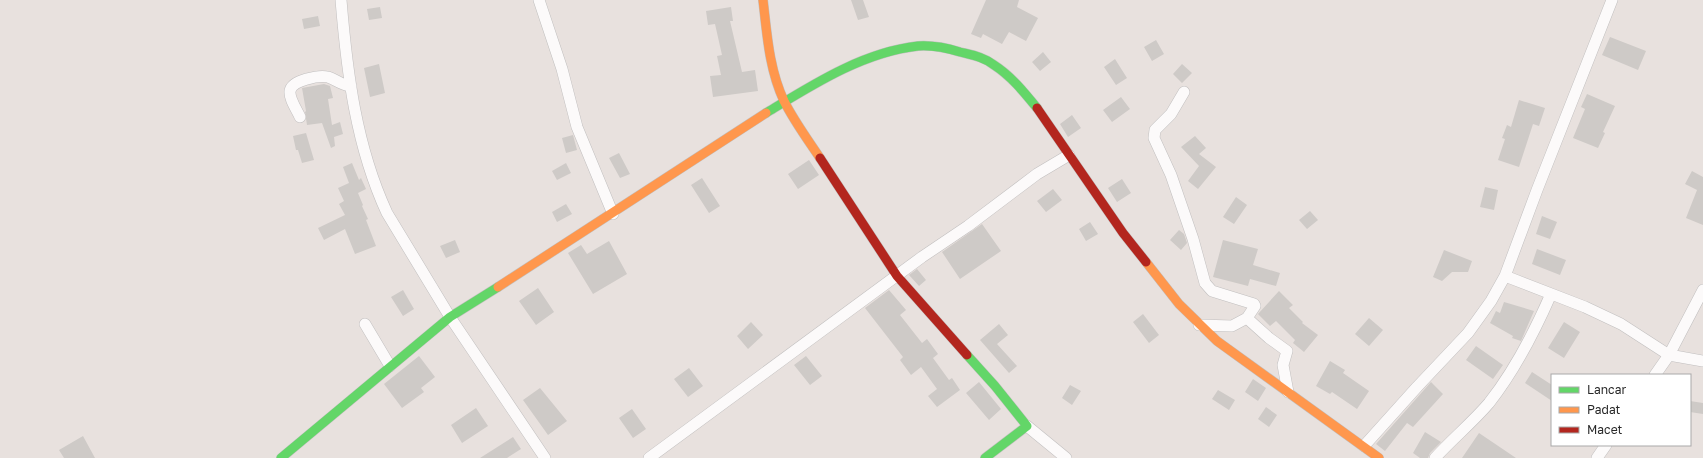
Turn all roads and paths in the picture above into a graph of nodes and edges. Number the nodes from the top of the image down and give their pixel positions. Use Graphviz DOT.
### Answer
graph roads {
  1 [pos="341,0"];
  2 [pos="539,0"];
  3 [pos="763,0"];
  4 [pos="1612,0"];
  5 [pos="351,86"];
  6 [pos="1184,92"];
  7 [pos="785,103"];
  8 [pos="300,117"];
  9 [pos="1069,155"];
  10 [pos="613,214"];
  11 [pos="897,276"];
  12 [pos="1505,276"];
  13 [pos="1703,290"];
  14 [pos="1551,294"];
  15 [pos="450,317"];
  16 [pos="1246,318"];
  17 [pos="365,324"];
  18 [pos="1199,326"];
  19 [pos="1669,355"];
  20 [pos="1703,361"];
  21 [pos="390,366"];
  22 [pos="1656,374"];
  23 [pos="1288,392"];
  24 [pos="1027,426"];
  25 [pos="1364,446"];
  26 [pos="1605,446"];
  27 [pos="281,458"];
  28 [pos="545,458"];
  29 [pos="649,458"];
  30 [pos="985,458"];
  31 [pos="1066,458"];
  32 [pos="1379,458"];
  33 [pos="1435,458"];
  34 [pos="1597,458"];
  1 -- 5 [label="street"];
  2 -- 10 [label="street"];
  3 -- 7 [label="street"];
  4 -- 12 [label="street"];
  5 -- 8 [label="street"];
  5 -- 15 [label="street"];
  6 -- 16 [label="street"];
  7 -- 9 [label="street"];
  7 -- 10 [label="street"];
  7 -- 11 [label="street"];
  9 -- 11 [label="street"];
  9 -- 18 [label="street"];
  10 -- 15 [label="street"];
  11 -- 24 [label="street"];
  11 -- 29 [label="street"];
  12 -- 14 [label="street"];
  12 -- 25 [label="street"];
  13 -- 19 [label="street"];
  14 -- 19 [label="street"];
  14 -- 33 [label="street"];
  15 -- 21 [label="street"];
  15 -- 28 [label="street"];
  16 -- 18 [label="street"];
  16 -- 23 [label="street"];
  17 -- 21 [label="street"];
  18 -- 23 [label="street"];
  19 -- 20 [label="street"];
  19 -- 22 [label="street"];
  21 -- 27 [label="street"];
  23 -- 25 [label="street"];
  24 -- 30 [label="street"];
  24 -- 31 [label="street"];
  25 -- 32 [label="street"];
  26 -- 34 [label="street"];
}
